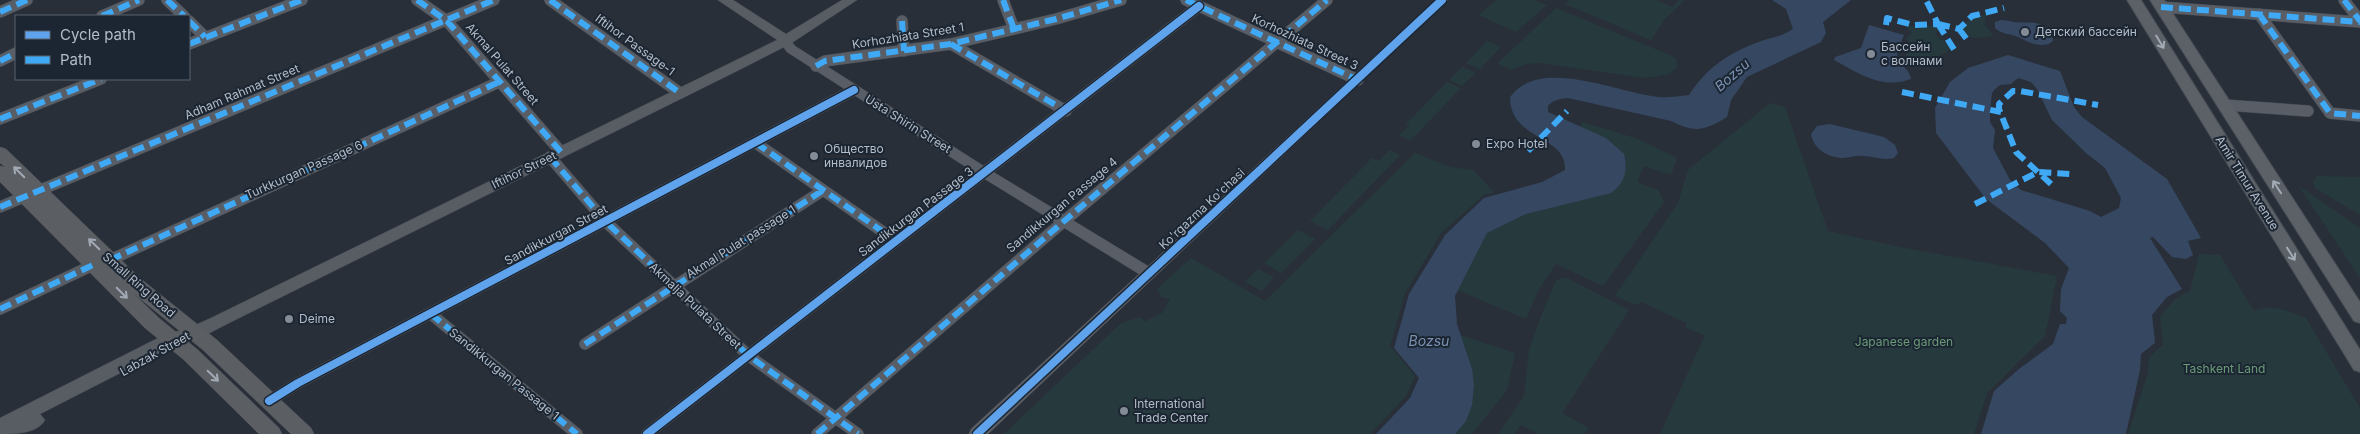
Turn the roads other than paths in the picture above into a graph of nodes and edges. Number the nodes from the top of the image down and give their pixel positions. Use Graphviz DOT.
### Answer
graph roads {
  1 [pos="27,0"];
  2 [pos="139,0"];
  3 [pos="167,0"];
  4 [pos="302,0"];
  5 [pos="417,0"];
  6 [pos="494,0"];
  7 [pos="550,0"];
  8 [pos="724,0"];
  9 [pos="851,0"];
  10 [pos="1003,0"];
  11 [pos="1121,0"];
  12 [pos="1186,0"];
  13 [pos="1327,0"];
  14 [pos="1442,0"];
  15 [pos="2134,0"];
  16 [pos="2344,0"];
  17 [pos="2159,3"];
  18 [pos="1199,6"];
  19 [pos="0,12"];
  20 [pos="2259,14"];
  21 [pos="104,15"];
  22 [pos="183,15"];
  23 [pos="447,21"];
  24 [pos="902,21"];
  25 [pos="2360,21"];
  26 [pos="190,22"];
  27 [pos="1014,29"];
  28 [pos="205,37"];
  29 [pos="785,41"];
  30 [pos="1276,43"];
  31 [pos="190,44"];
  32 [pos="951,44"];
  33 [pos="904,51"];
  34 [pos="15,54"];
  35 [pos="0,61"];
  36 [pos="816,66"];
  37 [pos="98,80"];
  38 [pos="1358,80"];
  39 [pos="2184,81"];
  40 [pos="499,82"];
  41 [pos="2211,84"];
  42 [pos="854,90"];
  43 [pos="680,93"];
  44 [pos="2225,105"];
  45 [pos="1066,111"];
  46 [pos="2308,111"];
  47 [pos="2360,116"];
  48 [pos="0,119"];
  49 [pos="756,143"];
  50 [pos="0,153"];
  51 [pos="556,155"];
  52 [pos="0,172"];
  53 [pos="985,173"];
  54 [pos="822,191"];
  55 [pos="32,194"];
  56 [pos="0,207"];
  57 [pos="606,222"];
  58 [pos="1063,222"];
  59 [pos="896,241"];
  60 [pos="101,262"];
  61 [pos="1148,274"];
  62 [pos="672,286"];
  63 [pos="0,309"];
  64 [pos="431,314"];
  65 [pos="2360,316"];
  66 [pos="194,333"];
  67 [pos="173,342"];
  68 [pos="585,344"];
  69 [pos="749,356"];
  70 [pos="2360,365"];
  71 [pos="269,401"];
  72 [pos="836,418"];
  73 [pos="0,426"];
  74 [pos="8,434"];
  75 [pos="272,434"];
  76 [pos="304,434"];
  77 [pos="577,434"];
  78 [pos="647,434"];
  79 [pos="818,434"];
  80 [pos="858,434"];
  81 [pos="977,434"];
  1 -- 19 [label="street"];
  2 -- 21 [label="street"];
  3 -- 22 [label="street"];
  4 -- 28 [label="street"];
  5 -- 23 [label="street, Akmal Pulat Street"];
  6 -- 23 [label="street, Adham Rahmat Street"];
  7 -- 43 [label="street, Iftihor Passage-1"];
  8 -- 29 [label="main road, Usta Shirin Street"];
  9 -- 29 [label="main road, Iftihor Street"];
  10 -- 27 [label="street"];
  11 -- 27 [label="street, Korhozhiаta Street 1"];
  12 -- 18 [label="street, Korhozhiаta Street 3"];
  13 -- 30 [label="street, Sandikkurgаn Passage 4"];
  14 -- 38 [label="street, Ko'rgazma Ko'chasi"];
  15 -- 39 [label="main road, Amir Timur Avenue, one-way"];
  16 -- 25 [label="street"];
  17 -- 20 [label="street"];
  17 -- 41 [label="main road, Amir Timur Avenue"];
  18 -- 30 [label="street, Korhozhiаta Street 3"];
  18 -- 45 [label="street, Sandikkurgan Passage 3"];
  20 -- 25 [label="street"];
  20 -- 47 [label="street"];
  23 -- 40 [label="street, Akmal Pulat Street"];
  23 -- 55 [label="street, Adham Rahmat Street"];
  24 -- 33 [label="street"];
  26 -- 28 [label="street"];
  27 -- 32 [label="street, Korhozhiаta Street 1"];
  28 -- 31 [label="street"];
  29 -- 36 [label="street, Usta Shirin Street"];
  29 -- 43 [label="main road, Iftihor Street"];
  30 -- 38 [label="street, Korhozhiаta Street 3"];
  30 -- 58 [label="street, Sandikkurgаn Passage 4"];
  32 -- 33 [label="street, Korhozhiаta Street 1"];
  32 -- 45 [label="street"];
  33 -- 36 [label="street, Korhozhiаta Street 1"];
  34 -- 35 [label="street"];
  36 -- 42 [label="street, Usta Shirin Street"];
  37 -- 48 [label="street"];
  38 -- 61 [label="street, Ko'rgazma Ko'chasi"];
  39 -- 41 [label="main road"];
  39 -- 70 [label="main road, Amir Timur Avenue, one-way"];
  40 -- 51 [label="street, Akmal Pulat Street"];
  40 -- 60 [label="street, Turkkurgan Passage 6"];
  41 -- 44 [label="main road, Amir Timur Avenue"];
  42 -- 49 [label="street, Sandikkurgаn Street"];
  42 -- 53 [label="street, Usta Shirin Street"];
  43 -- 51 [label="main road, Iftihor Street"];
  44 -- 46 [label="street"];
  65 -- 44 [label="main road, Amir Timur Avenue, one-way"];
  45 -- 53 [label="street, Sandikkurgan Passage 3"];
  49 -- 54 [label="street"];
  49 -- 57 [label="street, Sandikkurgаn Street"];
  55 -- 50 [label="highway, Small Ring Road, one-way"];
  51 -- 57 [label="street, Akmalja Pulata Street"];
  51 -- 66 [label="main road, Iftihor Street"];
  52 -- 55 [label="highway, Small Ring Road"];
  53 -- 58 [label="street, Usta Shirin Street"];
  53 -- 59 [label="street, Sandikkurgan Passage 3"];
  54 -- 59 [label="street"];
  54 -- 62 [label="street, Akmal Pulat passage 1"];
  55 -- 56 [label="street, Adham Rahmat Street"];
  55 -- 60 [label="highway, Small Ring Road"];
  57 -- 62 [label="street, Akmalja Pulata Street"];
  57 -- 64 [label="street, Sandikkurgаn Street"];
  58 -- 61 [label="street, Usta Shirin Street"];
  58 -- 72 [label="street, Sandikkurgаn Passage 4"];
  59 -- 69 [label="street, Sandikkurgan Passage 3"];
  60 -- 63 [label="street, Turkkurgan Passage 6"];
  60 -- 66 [label="highway, Small Ring Road"];
  60 -- 67 [label="highway, Small Ring Road, one-way"];
  61 -- 81 [label="street, Ko'rgazma Ko'chasi"];
  62 -- 68 [label="street, Akmal Pulat passage 1"];
  62 -- 69 [label="street, Akmalja Pulata Street"];
  64 -- 71 [label="street, Sandikkurgаn Street"];
  64 -- 77 [label="street, Sandikkurgаn Passage 1"];
  66 -- 67 [label="highway, Labzak Street"];
  66 -- 71 [label="highway, Small Ring Road"];
  67 -- 73 [label="main road, Labzak Street"];
  67 -- 74 [label="main road, Labzak Street"];
  67 -- 75 [label="highway, Small Ring Road, one-way"];
  69 -- 72 [label="street, Akmalja Pulata Street"];
  69 -- 78 [label="street, Sandikkurgan Passage 3"];
  71 -- 76 [label="highway, Small Ring Road"];
  72 -- 79 [label="street, Sandikkurgаn Passage 4"];
  72 -- 80 [label="street, Akmalja Pulata Street"];
}
